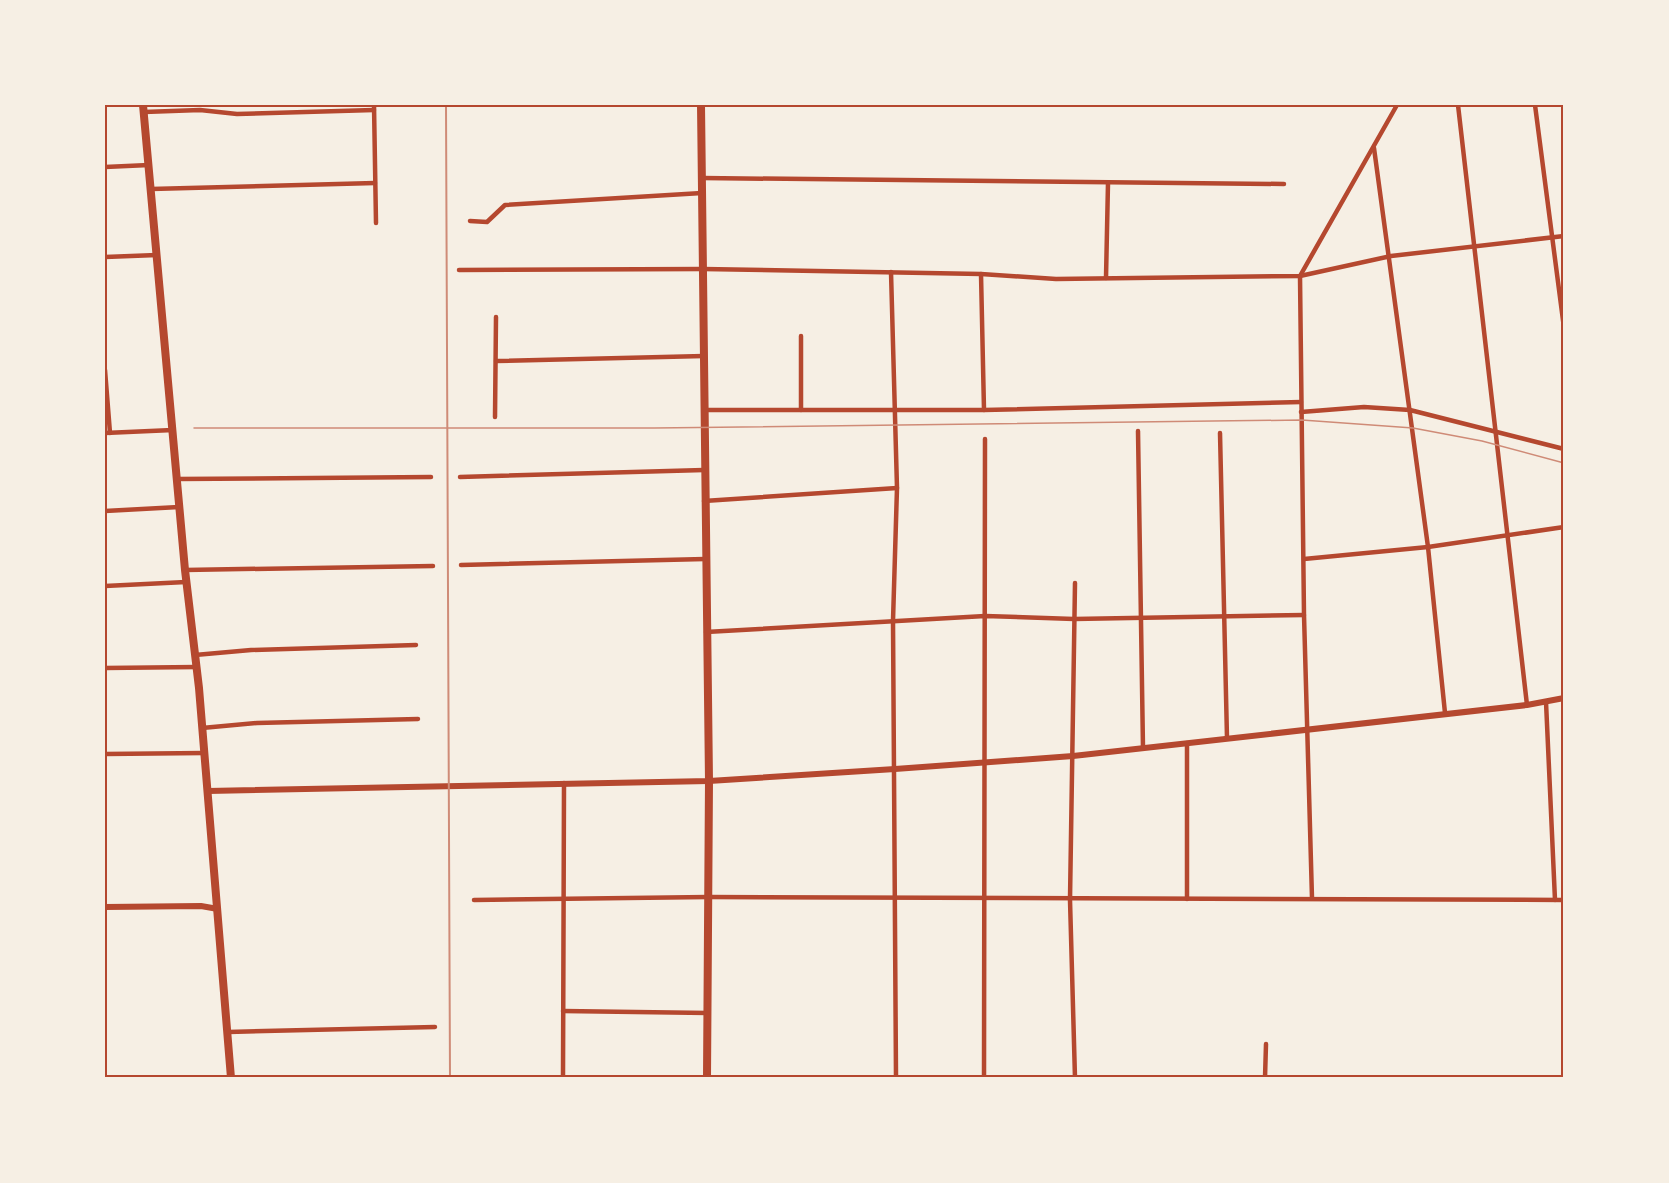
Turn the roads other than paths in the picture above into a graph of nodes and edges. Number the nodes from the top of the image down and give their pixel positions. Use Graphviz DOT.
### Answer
graph roads {
  1 [pos="701,105"];
  2 [pos="1397,105"];
  3 [pos="1458,105"];
  4 [pos="1535,105"];
  5 [pos="144,108"];
  6 [pos="374,108"];
  7 [pos="1374,148"];
  8 [pos="149,165"];
  9 [pos="105,167"];
  10 [pos="702,178"];
  11 [pos="375,183"];
  12 [pos="1108,183"];
  13 [pos="1284,184"];
  14 [pos="151,189"];
  15 [pos="702,193"];
  16 [pos="470,221"];
  17 [pos="376,223"];
  18 [pos="1564,236"];
  19 [pos="1553,238"];
  20 [pos="1475,247"];
  21 [pos="157,255"];
  22 [pos="1391,256"];
  23 [pos="105,257"];
  24 [pos="703,269"];
  25 [pos="459,270"];
  26 [pos="891,272"];
  27 [pos="981,274"];
  28 [pos="1300,276"];
  29 [pos="1106,278"];
  30 [pos="496,316"];
  31 [pos="1564,328"];
  32 [pos="801,336"];
  33 [pos="704,356"];
  34 [pos="496,361"];
  35 [pos="105,370"];
  36 [pos="1301,402"];
  37 [pos="894,409"];
  38 [pos="706,410"];
  39 [pos="801,410"];
  40 [pos="984,410"];
  41 [pos="1410,410"];
  42 [pos="1301,412"];
  43 [pos="495,417"];
  44 [pos="1496,429"];
  45 [pos="172,430"];
  46 [pos="1138,431"];
  47 [pos="107,433"];
  48 [pos="1220,433"];
  49 [pos="985,439"];
  50 [pos="1564,448"];
  51 [pos="704,470"];
  52 [pos="431,477"];
  53 [pos="460,477"];
  54 [pos="177,479"];
  55 [pos="897,488"];
  56 [pos="704,501"];
  57 [pos="179,507"];
  58 [pos="105,511"];
  59 [pos="1564,527"];
  60 [pos="1507,534"];
  61 [pos="1428,546"];
  62 [pos="705,559"];
  63 [pos="1304,559"];
  64 [pos="433,566"];
  65 [pos="461,566"];
  66 [pos="185,570"];
  67 [pos="187,582"];
  68 [pos="1075,583"];
  69 [pos="105,586"];
  70 [pos="1224,615"];
  71 [pos="1304,615"];
  72 [pos="985,616"];
  73 [pos="1141,617"];
  74 [pos="1074,619"];
  75 [pos="893,621"];
  76 [pos="706,632"];
  77 [pos="416,645"];
  78 [pos="195,655"];
  79 [pos="196,667"];
  80 [pos="105,668"];
  81 [pos="1564,698"];
  82 [pos="1546,702"];
  83 [pos="1527,705"];
  84 [pos="1445,713"];
  85 [pos="418,719"];
  86 [pos="202,728"];
  87 [pos="1307,729"];
  88 [pos="1227,738"];
  89 [pos="1187,743"];
  90 [pos="1143,748"];
  91 [pos="205,753"];
  92 [pos="105,754"];
  93 [pos="1073,756"];
  94 [pos="985,760"];
  95 [pos="895,769"];
  96 [pos="709,781"];
  97 [pos="564,783"];
  98 [pos="208,791"];
  99 [pos="708,897"];
  100 [pos="896,898"];
  101 [pos="1312,898"];
  102 [pos="985,899"];
  103 [pos="1187,899"];
  104 [pos="474,900"];
  105 [pos="1070,900"];
  106 [pos="1556,900"];
  107 [pos="1564,900"];
  108 [pos="564,901"];
  109 [pos="105,907"];
  110 [pos="218,909"];
  111 [pos="563,1011"];
  112 [pos="708,1013"];
  113 [pos="435,1027"];
  114 [pos="228,1032"];
  115 [pos="1266,1044"];
  116 [pos="231,1078"];
  117 [pos="563,1078"];
  118 [pos="707,1078"];
  119 [pos="896,1078"];
  120 [pos="984,1078"];
  121 [pos="1075,1078"];
  122 [pos="1265,1078"];
  1 -- 10 [label="main road"];
  2 -- 7 [label="street"];
  3 -- 20 [label="street"];
  4 -- 19 [label="street"];
  5 -- 6 [label="street"];
  5 -- 8 [label="main road"];
  6 -- 11 [label="street"];
  7 -- 22 [label="street"];
  7 -- 28 [label="street"];
  8 -- 9 [label="street"];
  8 -- 14 [label="main road"];
  10 -- 12 [label="street"];
  10 -- 15 [label="main road"];
  11 -- 14 [label="street"];
  11 -- 17 [label="street"];
  12 -- 13 [label="street"];
  12 -- 29 [label="street"];
  14 -- 21 [label="main road"];
  15 -- 16 [label="street"];
  15 -- 24 [label="main road"];
  18 -- 19 [label="street"];
  19 -- 20 [label="street"];
  19 -- 31 [label="street"];
  20 -- 22 [label="street"];
  20 -- 44 [label="street"];
  21 -- 23 [label="street"];
  21 -- 45 [label="main road"];
  22 -- 28 [label="street"];
  22 -- 41 [label="street"];
  24 -- 25 [label="street"];
  24 -- 26 [label="street"];
  24 -- 33 [label="main road"];
  26 -- 27 [label="street"];
  26 -- 37 [label="street"];
  27 -- 29 [label="street"];
  27 -- 40 [label="street"];
  28 -- 29 [label="street"];
  28 -- 36 [label="street"];
  30 -- 34 [label="street"];
  32 -- 39 [label="street"];
  33 -- 34 [label="street"];
  33 -- 38 [label="main road"];
  34 -- 43 [label="street"];
  35 -- 47 [label="street"];
  36 -- 40 [label="street"];
  36 -- 42 [label="street"];
  37 -- 39 [label="street"];
  37 -- 40 [label="street"];
  37 -- 55 [label="street"];
  38 -- 39 [label="street"];
  38 -- 51 [label="main road"];
  41 -- 42 [label="street"];
  41 -- 44 [label="street"];
  41 -- 61 [label="street"];
  42 -- 63 [label="street"];
  44 -- 50 [label="street"];
  44 -- 60 [label="street"];
  45 -- 47 [label="street"];
  45 -- 54 [label="main road"];
  46 -- 73 [label="street"];
  48 -- 70 [label="street"];
  49 -- 72 [label="street"];
  51 -- 53 [label="street"];
  51 -- 56 [label="main road"];
  52 -- 54 [label="street"];
  54 -- 57 [label="main road"];
  55 -- 56 [label="street"];
  55 -- 75 [label="street"];
  56 -- 62 [label="main road"];
  57 -- 58 [label="street"];
  57 -- 66 [label="main road"];
  59 -- 60 [label="street"];
  60 -- 61 [label="street"];
  60 -- 83 [label="street"];
  61 -- 63 [label="street"];
  61 -- 84 [label="street"];
  62 -- 65 [label="street"];
  62 -- 76 [label="main road"];
  63 -- 71 [label="street"];
  64 -- 66 [label="street"];
  66 -- 67 [label="main road"];
  67 -- 69 [label="street"];
  67 -- 78 [label="main road"];
  68 -- 74 [label="street"];
  70 -- 71 [label="street"];
  70 -- 73 [label="street"];
  70 -- 88 [label="street"];
  71 -- 87 [label="street"];
  72 -- 74 [label="street"];
  72 -- 75 [label="street"];
  72 -- 94 [label="street"];
  73 -- 74 [label="street"];
  73 -- 90 [label="street"];
  74 -- 93 [label="street"];
  75 -- 76 [label="street"];
  75 -- 95 [label="street"];
  76 -- 96 [label="main road"];
  77 -- 78 [label="street"];
  78 -- 79 [label="main road"];
  79 -- 80 [label="street"];
  79 -- 86 [label="main road"];
  81 -- 82 [label="street"];
  82 -- 83 [label="street"];
  82 -- 106 [label="street"];
  83 -- 84 [label="street"];
  84 -- 87 [label="street"];
  85 -- 86 [label="street"];
  86 -- 91 [label="main road"];
  87 -- 88 [label="street"];
  87 -- 101 [label="street"];
  88 -- 89 [label="street"];
  89 -- 90 [label="street"];
  89 -- 103 [label="street"];
  90 -- 93 [label="street"];
  91 -- 92 [label="street"];
  91 -- 98 [label="main road"];
  93 -- 94 [label="street"];
  93 -- 105 [label="street"];
  94 -- 95 [label="street"];
  94 -- 102 [label="street"];
  95 -- 96 [label="street"];
  95 -- 100 [label="street"];
  96 -- 97 [label="street"];
  96 -- 99 [label="main road"];
  97 -- 98 [label="street"];
  97 -- 108 [label="street"];
  98 -- 110 [label="main road"];
  99 -- 100 [label="street"];
  99 -- 108 [label="street"];
  99 -- 112 [label="main road"];
  100 -- 102 [label="street"];
  100 -- 119 [label="street"];
  101 -- 103 [label="street"];
  101 -- 106 [label="street"];
  102 -- 105 [label="street"];
  102 -- 120 [label="street"];
  103 -- 105 [label="street"];
  104 -- 108 [label="street"];
  105 -- 121 [label="street"];
  106 -- 107 [label="street"];
  108 -- 111 [label="street"];
  109 -- 110 [label="street"];
  110 -- 114 [label="main road"];
  111 -- 112 [label="street"];
  111 -- 117 [label="street"];
  112 -- 118 [label="main road"];
  113 -- 114 [label="street"];
  114 -- 116 [label="main road"];
  115 -- 122 [label="street"];
}
